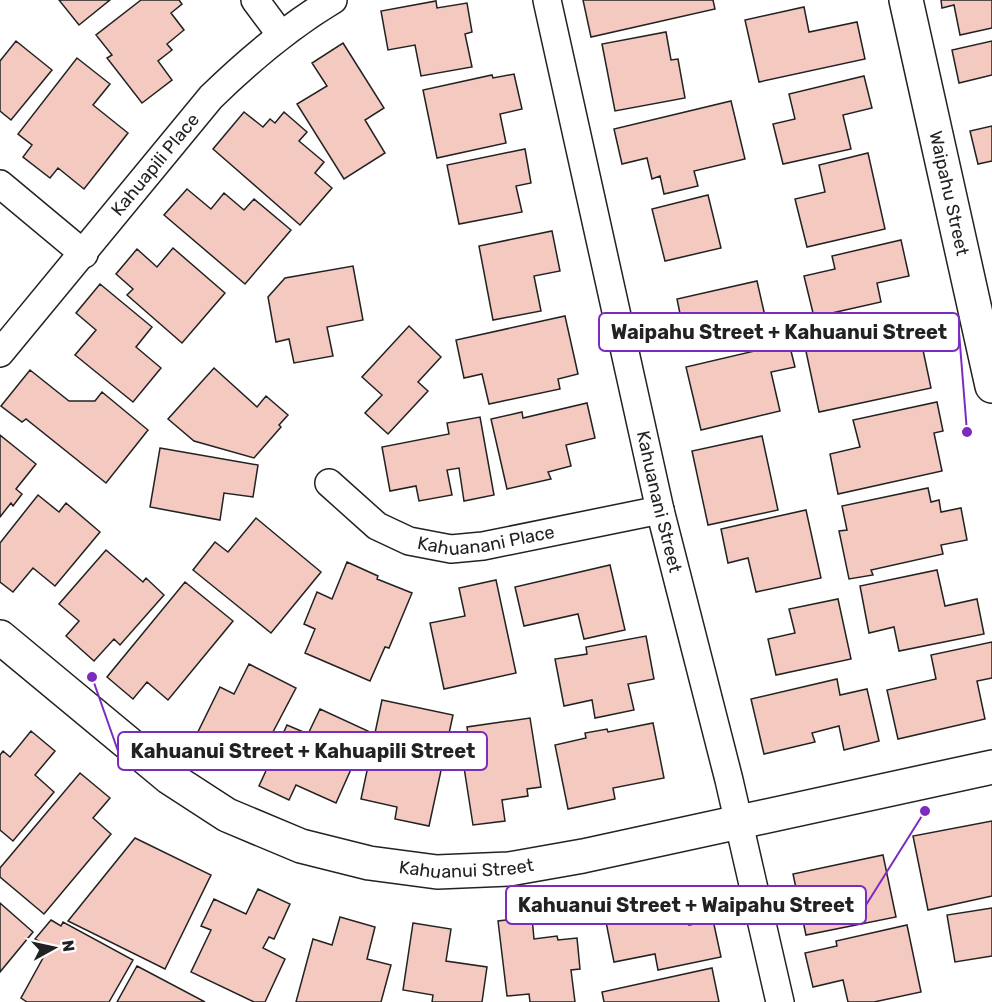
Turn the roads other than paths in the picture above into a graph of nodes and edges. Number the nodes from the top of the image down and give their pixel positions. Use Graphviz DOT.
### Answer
graph roads {
  1 [pos="255,0"];
  2 [pos="333,0"];
  3 [pos="547,0"];
  4 [pos="906,0"];
  5 [pos="281,35"];
  6 [pos="0,183"];
  7 [pos="84,254"];
  8 [pos="0,353"];
  9 [pos="992,386"];
  10 [pos="329,483"];
  11 [pos="660,510"];
  12 [pos="0,638"];
  13 [pos="992,767"];
  14 [pos="740,822"];
  15 [pos="780,1002"];
  1 -- 5 [label="street"];
  2 -- 5 [label="street, Kahuapili Place"];
  3 -- 11 [label="street, Kahuanani Street"];
  4 -- 9 [label="street, Waipahu Street"];
  5 -- 7 [label="street, Kahuapili Place"];
  6 -- 7 [label="street"];
  7 -- 8 [label="street, Kahuapili Place"];
  10 -- 11 [label="street, Kahuanani Place"];
  11 -- 14 [label="street, Kahuanani Street"];
  12 -- 14 [label="street, Kahuanui Street"];
  13 -- 14 [label="street, Kahuanui Street"];
  14 -- 15 [label="street, Kahuanani Street"];
}
